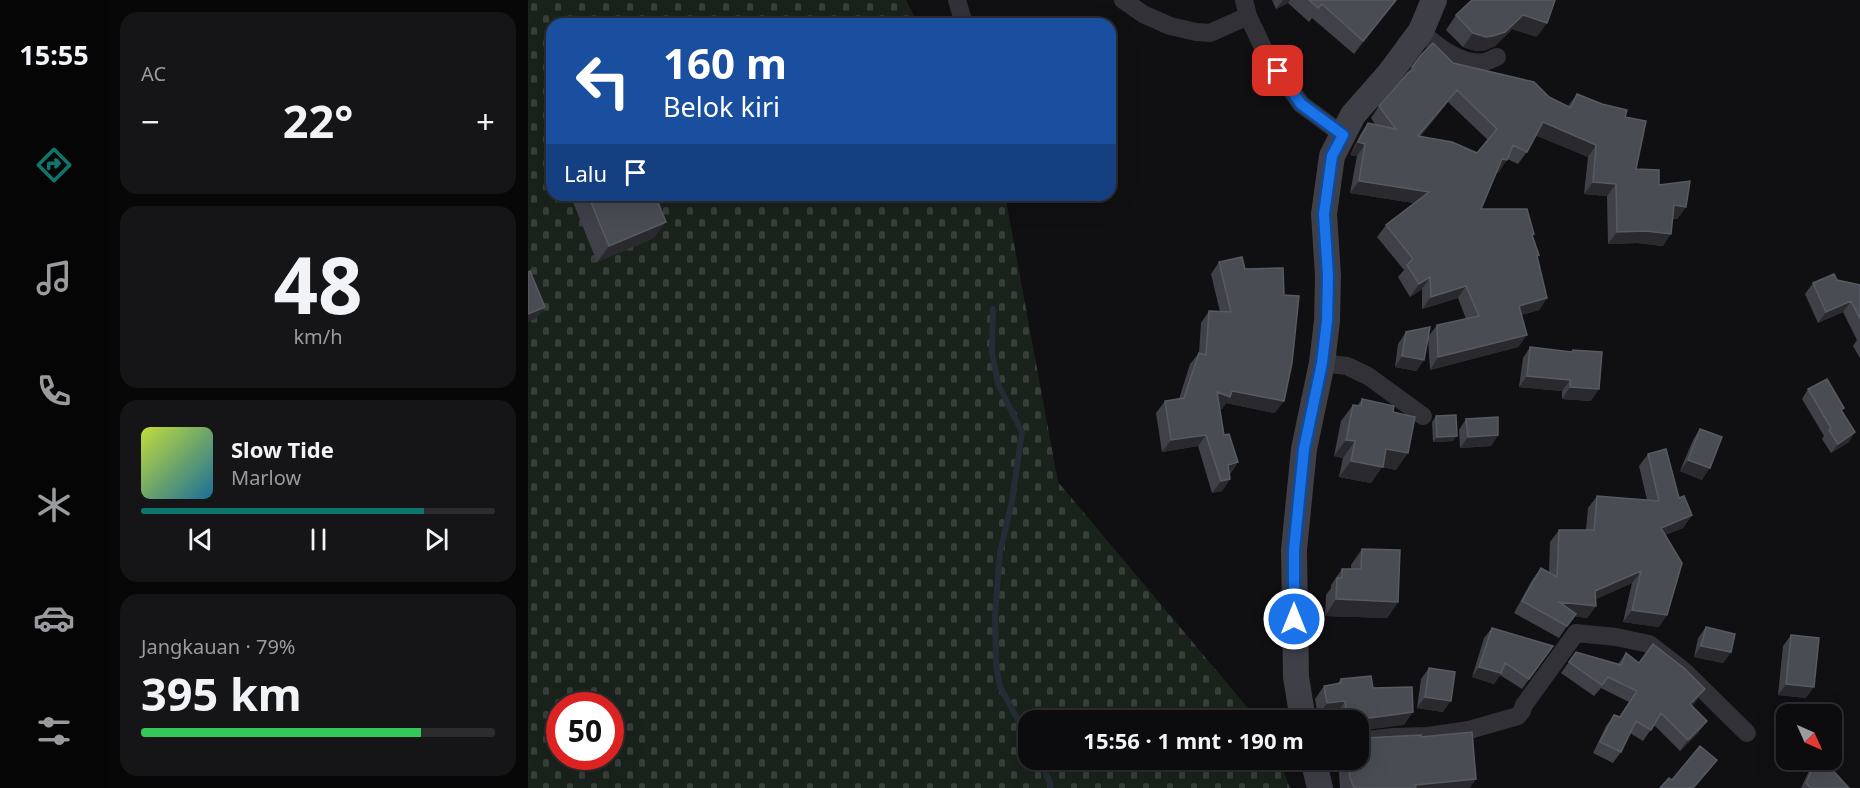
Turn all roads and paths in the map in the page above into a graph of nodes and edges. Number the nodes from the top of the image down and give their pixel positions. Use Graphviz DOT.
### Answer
graph roads {
  1 [pos="957,0"];
  2 [pos="1124,0"];
  3 [pos="1434,0"];
  4 [pos="1246,8"];
  5 [pos="962,18"];
  6 [pos="1421,31"];
  7 [pos="1497,57"];
  8 [pos="1343,135"];
  9 [pos="1322,363"];
  10 [pos="1423,416"];
  11 [pos="1301,710"];
  12 [pos="1747,734"];
  13 [pos="1369,740"];
  14 [pos="1316,770"];
  15 [pos="1320,788"];
  1 -- 5 [label="street"];
  2 -- 4 [label="street"];
  3 -- 6 [label="main road"];
  4 -- 8 [label="street"];
  6 -- 7 [label="street"];
  6 -- 8 [label="main road"];
  8 -- 9 [label="main road"];
  9 -- 10 [label="street"];
  9 -- 11 [label="main road"];
  12 -- 13 [label="street"];
  14 -- 15 [label="main road"];
}
